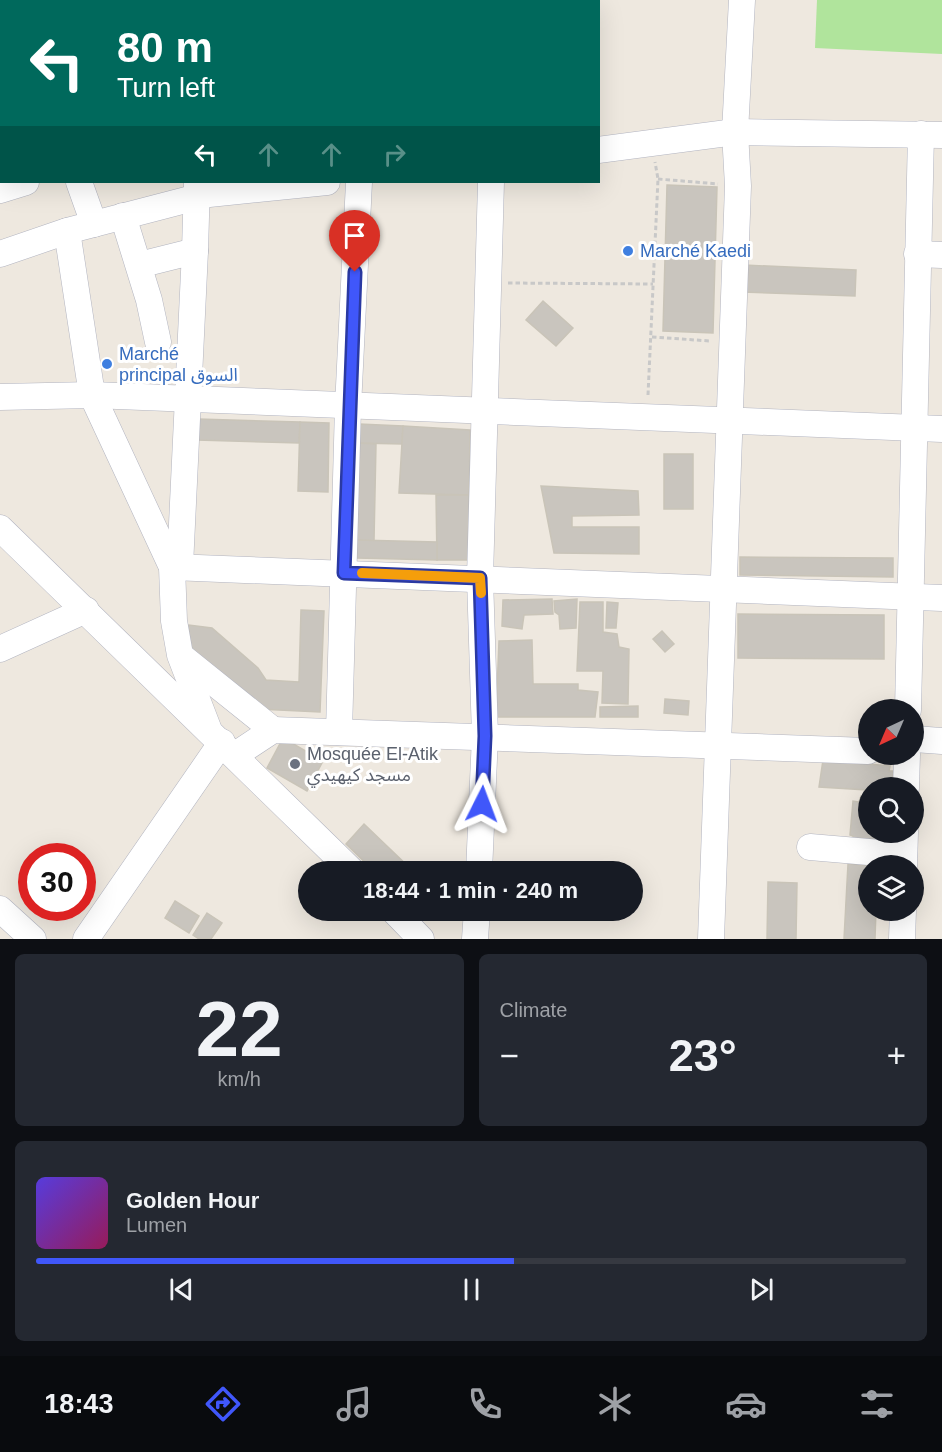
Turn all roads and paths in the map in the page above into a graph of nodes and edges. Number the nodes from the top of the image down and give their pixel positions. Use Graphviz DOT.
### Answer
graph roads {
  1 [pos="742,0"];
  2 [pos="735,132"];
  3 [pos="931,134"];
  4 [pos="652,143"];
  5 [pos="600,150"];
  6 [pos="658,178"];
  7 [pos="23,183"];
  8 [pos="79,183"];
  9 [pos="308,183"];
  10 [pos="359,183"];
  11 [pos="491,183"];
  12 [pos="738,186"];
  13 [pos="197,189"];
  14 [pos="0,190"];
  15 [pos="123,216"];
  16 [pos="94,224"];
  17 [pos="67,231"];
  18 [pos="195,251"];
  19 [pos="0,254"];
  20 [pos="930,254"];
  21 [pos="139,265"];
  22 [pos="490,282"];
  23 [pos="653,284"];
  24 [pos="652,337"];
  25 [pos="158,342"];
  26 [pos="731,343"];
  27 [pos="92,395"];
  28 [pos="0,397"];
  29 [pos="190,400"];
  30 [pos="348,407"];
  31 [pos="486,409"];
  32 [pos="647,417"];
  33 [pos="728,421"];
  34 [pos="916,428"];
  35 [pos="942,429"];
  36 [pos="0,528"];
  37 [pos="176,567"];
  38 [pos="344,573"];
  39 [pos="480,578"];
  40 [pos="723,588"];
  41 [pos="912,595"];
  42 [pos="942,598"];
  43 [pos="86,610"];
  44 [pos="0,649"];
  45 [pos="180,655"];
  46 [pos="908,699"];
  47 [pos="273,730"];
  48 [pos="339,732"];
  49 [pos="485,736"];
  50 [pos="924,740"];
  51 [pos="222,741"];
  52 [pos="942,741"];
  53 [pos="717,746"];
  54 [pos="858,751"];
  55 [pos="810,847"];
  56 [pos="904,851"];
  57 [pos="342,861"];
  58 [pos="479,861"];
  59 [pos="0,909"];
  60 [pos="404,921"];
  61 [pos="476,921"];
  62 [pos="903,921"];
  63 [pos="33,939"];
  64 [pos="86,939"];
  65 [pos="421,939"];
  66 [pos="475,939"];
  67 [pos="711,939"];
  68 [pos="902,939"];
  1 -- 2 [label="street"];
  2 -- 3 [label="street"];
  2 -- 4 [label="street"];
  2 -- 12 [label="street"];
  3 -- 20 [label="street"];
  4 -- 5 [label="street"];
  4 -- 6 [label="path"];
  6 -- 12 [label="path"];
  6 -- 23 [label="path"];
  7 -- 14 [label="street"];
  8 -- 16 [label="street"];
  9 -- 13 [label="street"];
  10 -- 30 [label="street"];
  11 -- 22 [label="street"];
  12 -- 26 [label="street"];
  13 -- 15 [label="street"];
  13 -- 18 [label="street"];
  15 -- 16 [label="street"];
  15 -- 21 [label="street"];
  16 -- 17 [label="street"];
  17 -- 19 [label="street"];
  17 -- 27 [label="street"];
  18 -- 21 [label="street"];
  18 -- 29 [label="street"];
  20 -- 34 [label="street"];
  21 -- 25 [label="street"];
  22 -- 23 [label="path"];
  22 -- 31 [label="street"];
  23 -- 24 [label="path"];
  24 -- 26 [label="path"];
  24 -- 32 [label="path"];
  26 -- 33 [label="street"];
  27 -- 28 [label="street"];
  27 -- 29 [label="street"];
  27 -- 37 [label="street"];
  29 -- 30 [label="street"];
  29 -- 37 [label="street"];
  30 -- 31 [label="street"];
  30 -- 38 [label="street"];
  31 -- 32 [label="street"];
  31 -- 39 [label="street"];
  32 -- 33 [label="street"];
  33 -- 34 [label="street"];
  33 -- 40 [label="street"];
  34 -- 35 [label="street"];
  34 -- 41 [label="street"];
  36 -- 43 [label="street"];
  37 -- 38 [label="street"];
  37 -- 45 [label="street"];
  38 -- 39 [label="street"];
  38 -- 48 [label="street"];
  39 -- 40 [label="street"];
  39 -- 49 [label="street"];
  40 -- 41 [label="street"];
  40 -- 53 [label="street"];
  41 -- 42 [label="street"];
  41 -- 46 [label="street"];
  43 -- 44 [label="street"];
  43 -- 51 [label="street"];
  45 -- 47 [label="street"];
  45 -- 51 [label="street"];
  47 -- 48 [label="street"];
  47 -- 51 [label="street"];
  48 -- 49 [label="street"];
  49 -- 53 [label="street"];
  49 -- 58 [label="street"];
  50 -- 52 [label="street"];
  51 -- 57 [label="street"];
  51 -- 64 [label="street"];
  53 -- 54 [label="street"];
  53 -- 67 [label="street"];
  55 -- 56 [label="street"];
  59 -- 63 [label="street"];
  60 -- 65 [label="street"];
  61 -- 66 [label="street"];
  62 -- 68 [label="street"];
}
